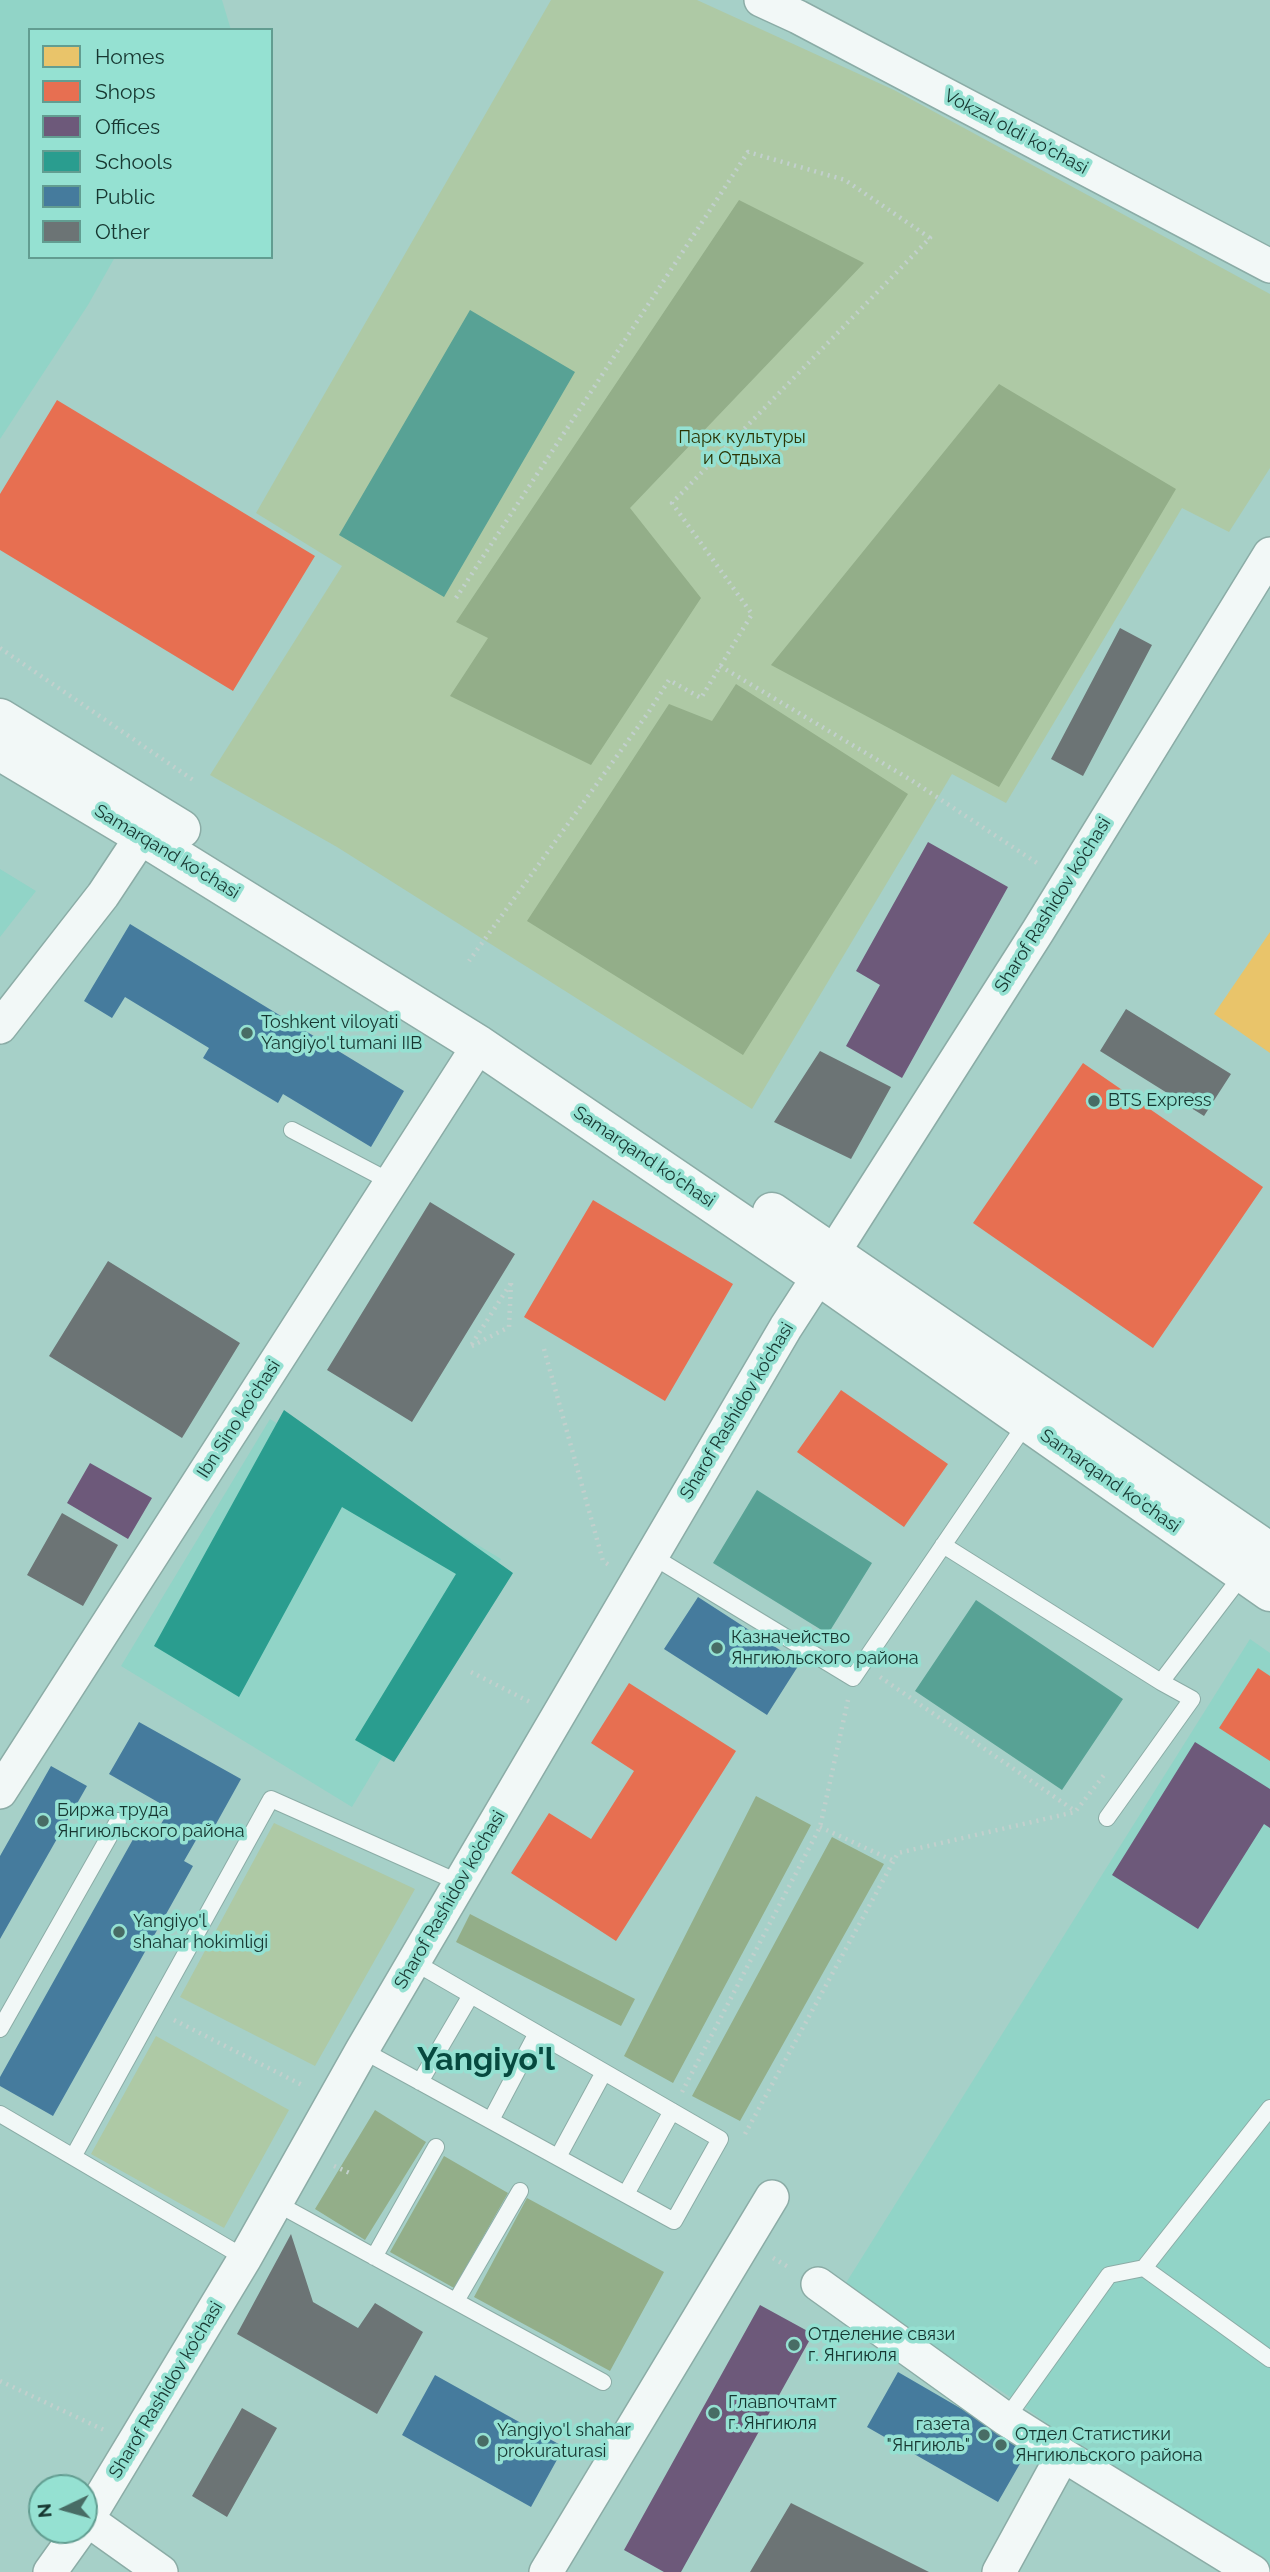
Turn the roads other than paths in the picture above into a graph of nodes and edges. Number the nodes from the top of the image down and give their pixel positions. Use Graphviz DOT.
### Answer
graph roads {
  1 [pos="761,0"];
  2 [pos="1270,266"];
  3 [pos="1270,554"];
  4 [pos="0,719"];
  5 [pos="0,751"];
  6 [pos="149,825"];
  7 [pos="0,1027"];
  8 [pos="479,1045"];
  9 [pos="292,1130"];
  10 [pos="391,1182"];
  11 [pos="826,1264"];
  12 [pos="1027,1422"];
  13 [pos="943,1545"];
  14 [pos="652,1556"];
  15 [pos="1261,1573"];
  16 [pos="1161,1682"];
  17 [pos="0,1792"];
  18 [pos="1107,1818"];
  19 [pos="118,1821"];
  20 [pos="460,1883"];
  21 [pos="414,1962"];
  22 [pos="471,1995"];
  23 [pos="0,2029"];
  24 [pos="537,2033"];
  25 [pos="362,2050"];
  26 [pos="604,2072"];
  27 [pos="420,2082"];
  28 [pos="1270,2108"];
  29 [pos="672,2111"];
  30 [pos="0,2114"];
  31 [pos="491,2120"];
  32 [pos="436,2147"];
  33 [pos="74,2157"];
  34 [pos="558,2157"];
  35 [pos="520,2191"];
  36 [pos="626,2194"];
  37 [pos="772,2197"];
  38 [pos="276,2203"];
  39 [pos="374,2257"];
  40 [pos="245,2258"];
  41 [pos="1144,2267"];
  42 [pos="818,2284"];
  43 [pos="456,2301"];
  44 [pos="1270,2359"];
  45 [pos="603,2382"];
  46 [pos="1006,2419"];
  47 [pos="1063,2455"];
  48 [pos="98,2502"];
  49 [pos="98,2534"];
  50 [pos="70,2544"];
  51 [pos="50,2572"];
  52 [pos="161,2572"];
  53 [pos="546,2572"];
  54 [pos="999,2572"];
  55 [pos="1253,2572"];
  1 -- 2 [label="street, Vokzal oldi ko'chasi"];
  3 -- 11 [label="street, Sharof Rashidov ko’chasi"];
  4 -- 6 [label="main road, Samarqand ko'chasi"];
  5 -- 6 [label="main road, Samarqand ko'chasi"];
  6 -- 7 [label="street"];
  6 -- 8 [label="main road, Samarqand ko'chasi"];
  6 -- 11 [label="main road, Samarqand ko'chasi"];
  8 -- 10 [label="street, Ibn Sino ko'chasi"];
  8 -- 11 [label="main road, Samarqand ko'chasi"];
  9 -- 10 [label="lane"];
  10 -- 17 [label="street, Ibn Sino ko'chasi"];
  11 -- 12 [label="main road, Samarqand ko'chasi"];
  11 -- 14 [label="street, Sharof Rashidov ko’chasi"];
  11 -- 15 [label="main road, Samarqand ko'chasi"];
  12 -- 13 [label="lane"];
  12 -- 15 [label="main road, Samarqand ko'chasi"];
  13 -- 14 [label="lane"];
  13 -- 16 [label="lane"];
  14 -- 20 [label="street, Sharof Rashidov ko’chasi"];
  15 -- 16 [label="lane"];
  16 -- 18 [label="lane"];
  19 -- 23 [label="lane"];
  20 -- 21 [label="street, Sharof Rashidov ko’chasi"];
  20 -- 33 [label="lane"];
  21 -- 22 [label="lane"];
  21 -- 25 [label="street, Sharof Rashidov ko’chasi"];
  22 -- 24 [label="lane"];
  22 -- 27 [label="lane"];
  24 -- 26 [label="lane"];
  24 -- 31 [label="lane"];
  25 -- 27 [label="lane"];
  25 -- 38 [label="street, Sharof Rashidov ko’chasi"];
  26 -- 29 [label="lane"];
  26 -- 34 [label="lane"];
  27 -- 31 [label="lane"];
  28 -- 41 [label="lane"];
  29 -- 36 [label="lane"];
  29 -- 36 [label="lane"];
  30 -- 33 [label="lane"];
  31 -- 34 [label="lane"];
  32 -- 39 [label="lane"];
  33 -- 40 [label="lane"];
  34 -- 36 [label="lane"];
  35 -- 43 [label="lane"];
  37 -- 53 [label="street"];
  38 -- 39 [label="lane"];
  38 -- 40 [label="street, Sharof Rashidov ko’chasi"];
  39 -- 43 [label="lane"];
  40 -- 48 [label="street, Sharof Rashidov ko’chasi"];
  41 -- 44 [label="lane"];
  41 -- 46 [label="lane"];
  42 -- 46 [label="street"];
  43 -- 45 [label="lane"];
  46 -- 47 [label="street"];
  47 -- 54 [label="street"];
  47 -- 55 [label="street"];
  49 -- 52 [label="street"];
  50 -- 51 [label="street, Sharof Rashidov ko’chasi"];
}
